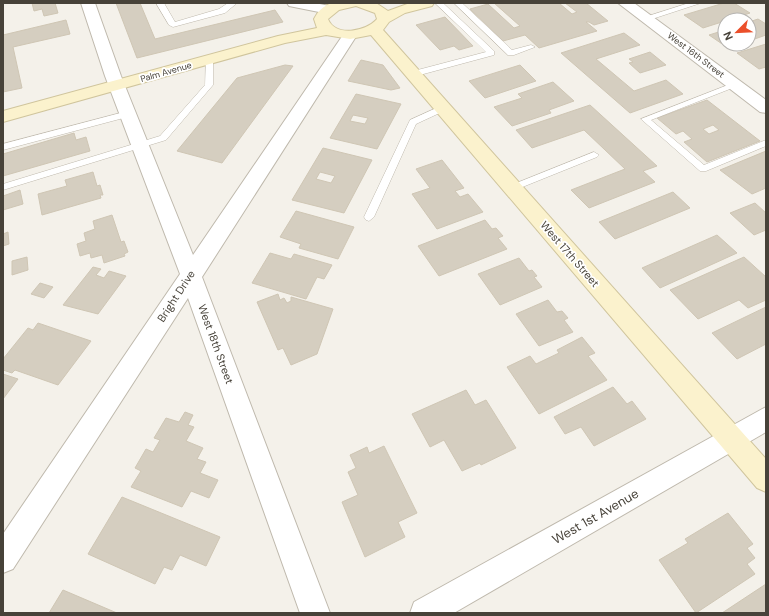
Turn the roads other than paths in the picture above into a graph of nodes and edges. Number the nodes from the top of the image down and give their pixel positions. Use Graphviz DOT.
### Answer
graph roads {
  1 [pos="88,3"];
  2 [pos="160,3"];
  3 [pos="232,3"];
  4 [pos="294,3"];
  5 [pos="353,3"];
  6 [pos="360,3"];
  7 [pos="396,3"];
  8 [pos="427,3"];
  9 [pos="439,3"];
  10 [pos="458,3"];
  11 [pos="627,3"];
  12 [pos="697,3"];
  13 [pos="378,18"];
  14 [pos="646,18"];
  15 [pos="326,20"];
  16 [pos="350,35"];
  17 [pos="532,48"];
  18 [pos="209,60"];
  19 [pos="413,74"];
  20 [pos="115,81"];
  21 [pos="736,85"];
  22 [pos="3,105"];
  23 [pos="443,108"];
  24 [pos="766,108"];
  25 [pos="128,114"];
  26 [pos="3,117"];
  27 [pos="766,143"];
  28 [pos="140,145"];
  29 [pos="3,146"];
  30 [pos="594,155"];
  31 [pos="3,188"];
  32 [pos="512,188"];
  33 [pos="370,217"];
  34 [pos="190,274"];
  35 [pos="766,419"];
  36 [pos="731,439"];
  37 [pos="766,479"];
  38 [pos="3,559"];
  39 [pos="315,613"];
  40 [pos="425,613"];
  1 -- 20 [label="street, West 18th Street"];
  2 -- 3 [label="lane"];
  4 -- 15 [label="street"];
  5 -- 15 [label="main road"];
  6 -- 13 [label="main road"];
  7 -- 13 [label="main road"];
  8 -- 13 [label="main road"];
  9 -- 19 [label="lane"];
  10 -- 17 [label="lane"];
  11 -- 14 [label="street, West 16th Street"];
  12 -- 14 [label="lane"];
  13 -- 16 [label="main road"];
  13 -- 19 [label="main road, West 17th Street"];
  14 -- 21 [label="street, West 16th Street"];
  15 -- 16 [label="main road"];
  15 -- 18 [label="main road, Palm Avenue"];
  15 -- 20 [label="main road, Palm Avenue"];
  16 -- 34 [label="street, Bright Drive"];
  18 -- 20 [label="main road, Palm Avenue"];
  18 -- 28 [label="lane"];
  19 -- 23 [label="main road, West 17th Street"];
  20 -- 22 [label="main road, Palm Avenue"];
  20 -- 25 [label="street, West 18th Street"];
  20 -- 26 [label="main road, Palm Avenue"];
  21 -- 24 [label="street, West 16th Street"];
  21 -- 27 [label="lane"];
  23 -- 32 [label="main road, West 17th Street"];
  23 -- 33 [label="lane"];
  25 -- 28 [label="street, West 18th Street"];
  25 -- 29 [label="lane"];
  28 -- 31 [label="lane"];
  28 -- 34 [label="street, West 18th Street"];
  30 -- 32 [label="lane"];
  32 -- 36 [label="main road, West 17th Street"];
  34 -- 38 [label="street, Bright Drive"];
  34 -- 39 [label="street, West 18th Street"];
  35 -- 36 [label="street, West 1st Avenue"];
  36 -- 37 [label="main road, West 17th Street"];
  36 -- 40 [label="street, West 1st Avenue"];
}
